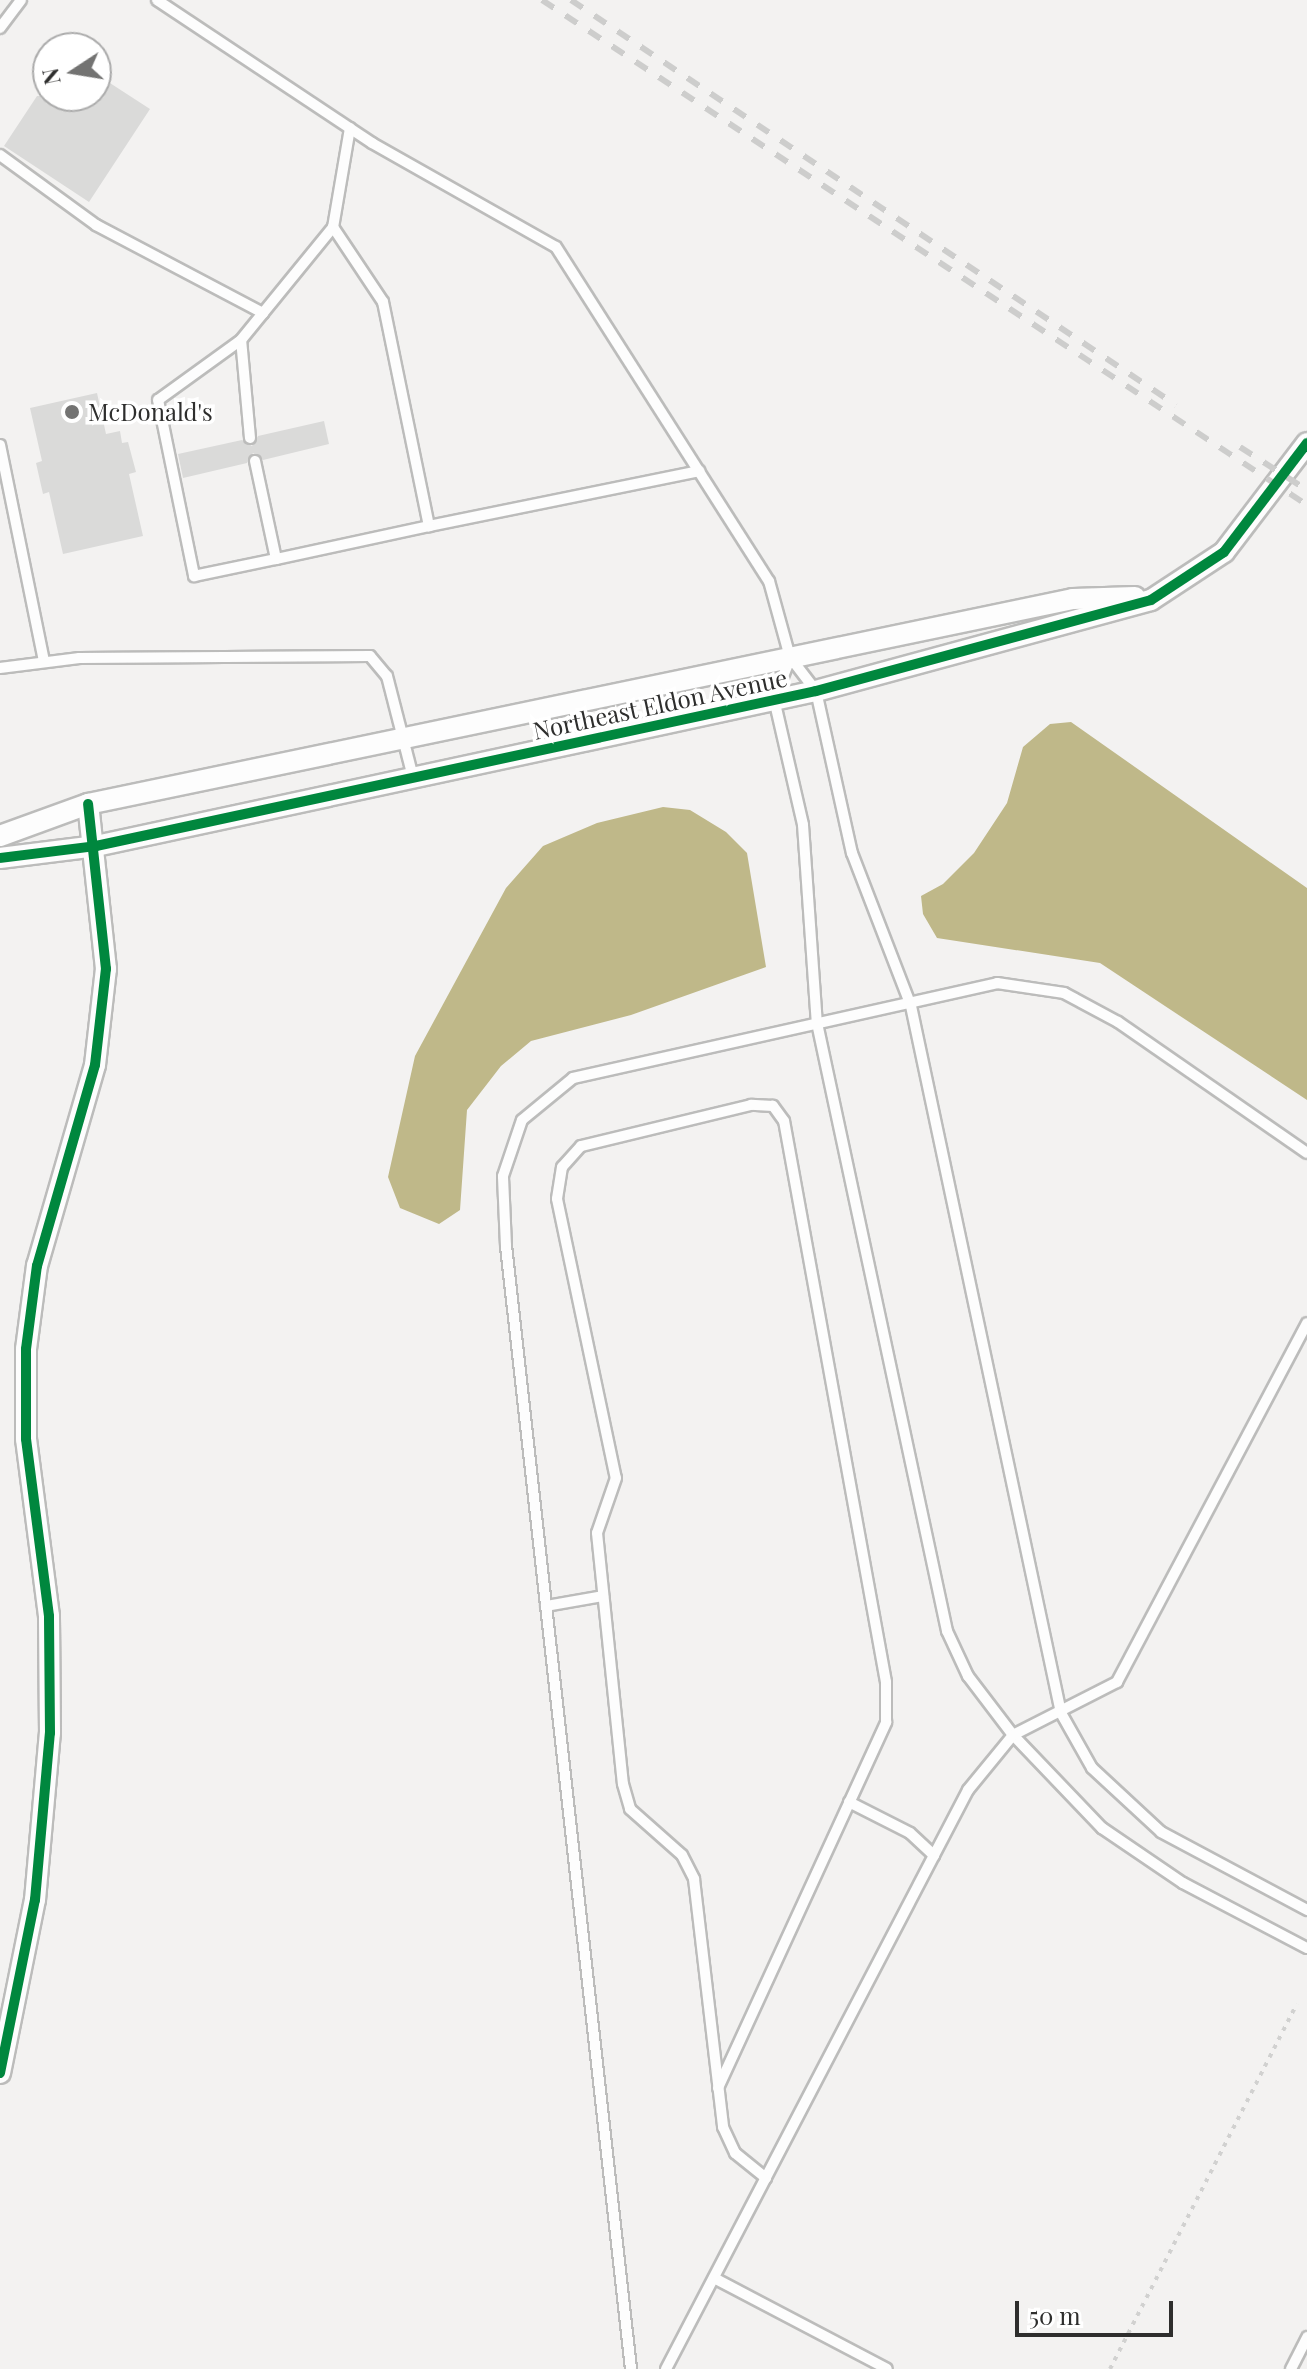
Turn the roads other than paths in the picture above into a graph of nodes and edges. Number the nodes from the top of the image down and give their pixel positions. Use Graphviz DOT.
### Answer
graph roads {
  1 [pos="21,0"];
  2 [pos="157,0"];
  3 [pos="0,28"];
  4 [pos="350,128"];
  5 [pos="0,155"];
  6 [pos="333,227"];
  7 [pos="263,313"];
  8 [pos="241,340"];
  9 [pos="250,438"];
  10 [pos="1307,443"];
  11 [pos="0,445"];
  12 [pos="255,461"];
  13 [pos="699,471"];
  14 [pos="429,526"];
  15 [pos="276,559"];
  16 [pos="1151,600"];
  17 [pos="790,657"];
  18 [pos="44,662"];
  19 [pos="0,668"];
  20 [pos="816,691"];
  21 [pos="774,699"];
  22 [pos="404,738"];
  23 [pos="413,777"];
  24 [pos="88,804"];
  25 [pos="0,836"];
  26 [pos="96,846"];
  27 [pos="0,858"];
  28 [pos="911,1006"];
  29 [pos="817,1023"];
  30 [pos="1307,1153"];
  31 [pos="1307,1323"];
  32 [pos="603,1596"];
  33 [pos="546,1606"];
  34 [pos="1061,1713"];
  35 [pos="1013,1735"];
  36 [pos="849,1802"];
  37 [pos="934,1855"];
  38 [pos="1307,1910"];
  39 [pos="1307,1948"];
  40 [pos="0,2073"];
  41 [pos="718,2088"];
  42 [pos="766,2178"];
  43 [pos="714,2278"];
  44 [pos="1307,2337"];
  45 [pos="631,2369"];
  46 [pos="666,2369"];
  47 [pos="887,2369"];
  48 [pos="1291,2369"];
  1 -- 3 [label="lane"];
  2 -- 4 [label="lane"];
  4 -- 6 [label="lane"];
  4 -- 13 [label="lane"];
  5 -- 7 [label="lane"];
  6 -- 7 [label="lane"];
  6 -- 14 [label="lane"];
  7 -- 8 [label="lane"];
  8 -- 9 [label="lane"];
  8 -- 15 [label="lane"];
  10 -- 16 [label="street, Northeast Eldon Avenue"];
  11 -- 18 [label="lane"];
  12 -- 15 [label="lane"];
  13 -- 14 [label="lane"];
  13 -- 17 [label="lane"];
  14 -- 15 [label="lane"];
  16 -- 17 [label="street, Northeast Eldon Avenue"];
  16 -- 20 [label="street, Northeast Eldon Avenue"];
  17 -- 20 [label="lane"];
  17 -- 21 [label="lane"];
  17 -- 22 [label="street, Northeast Eldon Avenue"];
  18 -- 19 [label="lane"];
  18 -- 22 [label="lane"];
  20 -- 21 [label="street, Northeast Eldon Avenue"];
  20 -- 28 [label="lane"];
  21 -- 23 [label="street, Northeast Eldon Avenue"];
  21 -- 29 [label="lane"];
  22 -- 23 [label="lane"];
  22 -- 24 [label="street, Northeast Eldon Avenue"];
  23 -- 26 [label="street, Northeast Eldon Avenue"];
  24 -- 25 [label="street, Northeast Eldon Avenue"];
  24 -- 26 [label="street"];
  26 -- 27 [label="street, Northeast Eldon Avenue"];
  26 -- 40 [label="street"];
  28 -- 29 [label="lane"];
  28 -- 30 [label="lane"];
  28 -- 34 [label="lane"];
  29 -- 33 [label="lane"];
  29 -- 35 [label="lane"];
  31 -- 34 [label="lane"];
  32 -- 33 [label="lane"];
  32 -- 36 [label="lane"];
  32 -- 41 [label="lane"];
  33 -- 45 [label="lane"];
  34 -- 35 [label="lane"];
  34 -- 38 [label="lane"];
  35 -- 37 [label="lane"];
  35 -- 39 [label="lane"];
  36 -- 37 [label="lane"];
  36 -- 41 [label="lane"];
  37 -- 42 [label="lane"];
  41 -- 42 [label="lane"];
  42 -- 43 [label="lane"];
  43 -- 46 [label="lane"];
  43 -- 47 [label="lane"];
  44 -- 48 [label="lane"];
}
